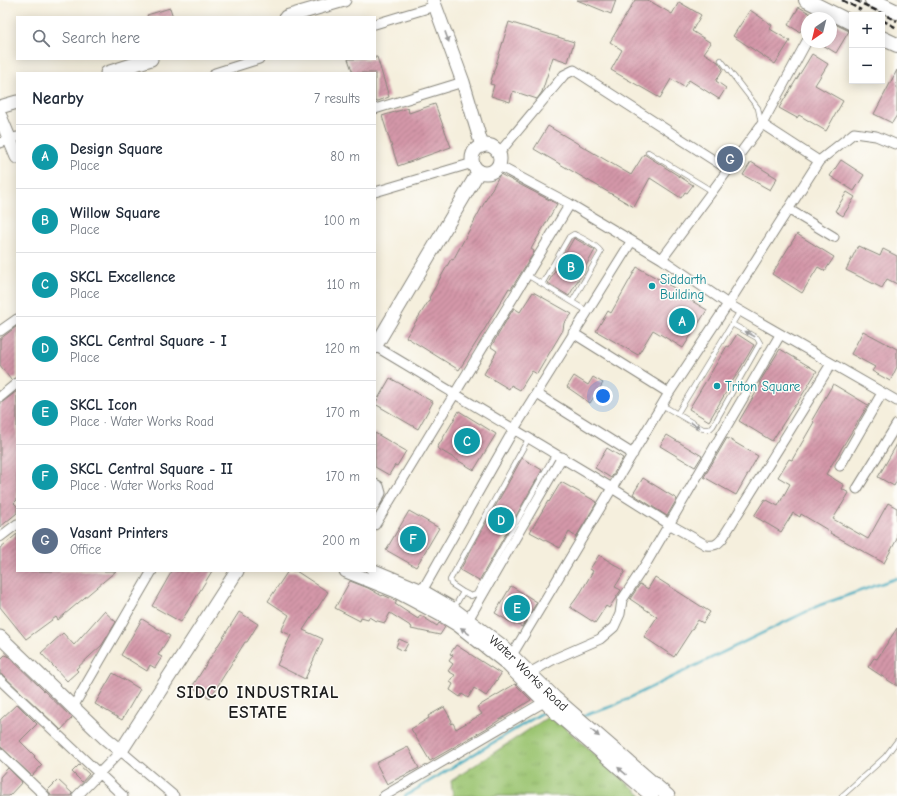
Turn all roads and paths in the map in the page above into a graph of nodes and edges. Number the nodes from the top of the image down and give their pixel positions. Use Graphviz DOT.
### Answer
graph roads {
  1 [pos="344,0"];
  2 [pos="806,0"];
  3 [pos="879,1"];
  4 [pos="434,3"];
  5 [pos="821,12"];
  6 [pos="897,12"];
  7 [pos="289,16"];
  8 [pos="837,18"];
  9 [pos="849,22"];
  10 [pos="376,24"];
  11 [pos="885,39"];
  12 [pos="897,45"];
  13 [pos="803,48"];
  14 [pos="148,60"];
  15 [pos="256,60"];
  16 [pos="721,60"];
  17 [pos="230,70"];
  18 [pos="110,72"];
  19 [pos="220,72"];
  20 [pos="463,82"];
  21 [pos="16,102"];
  22 [pos="0,107"];
  23 [pos="376,109"];
  24 [pos="0,116"];
  25 [pos="762,124"];
  26 [pos="9,139"];
  27 [pos="895,144"];
  28 [pos="482,146"];
  29 [pos="648,152"];
  30 [pos="16,155"];
  31 [pos="499,159"];
  32 [pos="819,161"];
  33 [pos="476,167"];
  34 [pos="728,170"];
  35 [pos="712,191"];
  36 [pos="376,192"];
  37 [pos="570,204"];
  38 [pos="788,209"];
  39 [pos="834,237"];
  40 [pos="631,242"];
  41 [pos="662,259"];
  42 [pos="527,275"];
  43 [pos="542,284"];
  44 [pos="572,302"];
  45 [pos="728,304"];
  46 [pos="740,310"];
  47 [pos="587,311"];
  48 [pos="16,320"];
  49 [pos="732,324"];
  50 [pos="0,331"];
  51 [pos="573,333"];
  52 [pos="780,335"];
  53 [pos="376,345"];
  54 [pos="376,348"];
  55 [pos="831,364"];
  56 [pos="16,384"];
  57 [pos="734,390"];
  58 [pos="669,393"];
  59 [pos="882,393"];
  60 [pos="537,394"];
  61 [pos="455,395"];
  62 [pos="0,397"];
  63 [pos="744,397"];
  64 [pos="897,401"];
  65 [pos="662,405"];
  66 [pos="677,414"];
  67 [pos="897,424"];
  68 [pos="514,429"];
  69 [pos="633,454"];
  70 [pos="562,457"];
  71 [pos="840,466"];
  72 [pos="376,484"];
  73 [pos="612,488"];
  74 [pos="857,489"];
  75 [pos="376,502"];
  76 [pos="376,523"];
  77 [pos="669,524"];
  78 [pos="16,525"];
  79 [pos="0,537"];
  80 [pos="151,572"];
  81 [pos="236,572"];
  82 [pos="350,572"];
  83 [pos="376,572"];
  84 [pos="399,586"];
  85 [pos="422,591"];
  86 [pos="463,592"];
  87 [pos="453,609"];
  88 [pos="468,620"];
  89 [pos="2,643"];
  90 [pos="512,655"];
  91 [pos="525,676"];
  92 [pos="0,680"];
  93 [pos="548,701"];
  94 [pos="72,707"];
  95 [pos="561,711"];
  96 [pos="897,741"];
  97 [pos="121,751"];
  98 [pos="0,753"];
  99 [pos="99,773"];
  100 [pos="45,796"];
  101 [pos="77,796"];
  102 [pos="123,796"];
  103 [pos="174,796"];
  104 [pos="384,796"];
  105 [pos="652,796"];
  106 [pos="668,796"];
  107 [pos="842,796"];
  1 -- 7 [label="main road"];
  2 -- 5 [label="main road"];
  3 -- 6 [label="main road"];
  4 -- 10 [label="street"];
  4 -- 20 [label="main road, one-way"];
  8 -- 9 [label="main road"];
  11 -- 12 [label="main road"];
  13 -- 25 [label="street"];
  14 -- 18 [label="main road"];
  15 -- 17 [label="street"];
  16 -- 25 [label="lane"];
  17 -- 19 [label="street"];
  20 -- 23 [label="street"];
  20 -- 28 [label="main road"];
  21 -- 22 [label="main road"];
  24 -- 26 [label="main road"];
  25 -- 32 [label="street"];
  25 -- 34 [label="street"];
  26 -- 30 [label="main road"];
  27 -- 32 [label="street"];
  28 -- 31 [label="main road"];
  28 -- 33 [label="main road"];
  29 -- 35 [label="lane"];
  31 -- 33 [label="main road"];
  31 -- 34 [label="street"];
  31 -- 37 [label="street"];
  32 -- 38 [label="street"];
  33 -- 36 [label="street"];
  33 -- 53 [label="main road"];
  34 -- 35 [label="street"];
  35 -- 41 [label="street"];
  37 -- 40 [label="street"];
  37 -- 42 [label="street"];
  38 -- 39 [label="street"];
  38 -- 45 [label="street"];
  40 -- 41 [label="street"];
  40 -- 47 [label="street"];
  41 -- 45 [label="street"];
  42 -- 43 [label="lane"];
  42 -- 61 [label="street"];
  43 -- 44 [label="lane"];
  43 -- 44 [label="lane"];
  44 -- 47 [label="lane"];
  45 -- 46 [label="street"];
  45 -- 58 [label="street"];
  46 -- 49 [label="lane"];
  46 -- 52 [label="street"];
  47 -- 51 [label="street"];
  48 -- 50 [label="street"];
  57 -- 49 [label="lane, one-way"];
  49 -- 66 [label="lane"];
  51 -- 58 [label="street"];
  51 -- 60 [label="street"];
  52 -- 55 [label="street"];
  52 -- 63 [label="street"];
  54 -- 61 [label="street"];
  55 -- 59 [label="street"];
  55 -- 77 [label="street"];
  56 -- 62 [label="street"];
  57 -- 63 [label="lane"];
  66 -- 57 [label="lane, one-way"];
  58 -- 65 [label="street"];
  59 -- 64 [label="street"];
  59 -- 71 [label="street"];
  60 -- 68 [label="street"];
  60 -- 69 [label="street"];
  61 -- 68 [label="street"];
  61 -- 76 [label="street"];
  63 -- 77 [label="street"];
  65 -- 66 [label="lane"];
  65 -- 69 [label="street"];
  67 -- 74 [label="street"];
  68 -- 70 [label="street"];
  68 -- 85 [label="street"];
  69 -- 73 [label="street"];
  70 -- 73 [label="street"];
  70 -- 88 [label="street"];
  72 -- 75 [label="street"];
  73 -- 77 [label="street"];
  73 -- 90 [label="street"];
  77 -- 91 [label="street"];
  78 -- 79 [label="street"];
  80 -- 94 [label="street"];
  81 -- 97 [label="main road"];
  82 -- 84 [label="main road, Water Works Road"];
  83 -- 84 [label="main road, Water Works Road"];
  84 -- 85 [label="main road, Water Works Road"];
  91 -- 84 [label="main road, Water Works Road, one-way"];
  85 -- 87 [label="main road, Water Works Road"];
  86 -- 86 [label="lane"];
  86 -- 87 [label="lane"];
  87 -- 88 [label="main road, Water Works Road"];
  88 -- 90 [label="main road, Water Works Road"];
  89 -- 94 [label="main road"];
  90 -- 91 [label="main road, Water Works Road"];
  91 -- 93 [label="main road, Water Works Road"];
  92 -- 99 [label="street"];
  93 -- 95 [label="main road, Water Works Road"];
  93 -- 104 [label="street"];
  94 -- 97 [label="main road"];
  105 -- 95 [label="main road, Water Works Road, one-way"];
  95 -- 106 [label="main road, Water Works Road, one-way"];
  96 -- 107 [label="lane"];
  97 -- 99 [label="street"];
  97 -- 103 [label="street"];
  98 -- 100 [label="street"];
  99 -- 101 [label="street"];
  99 -- 102 [label="street"];
}
